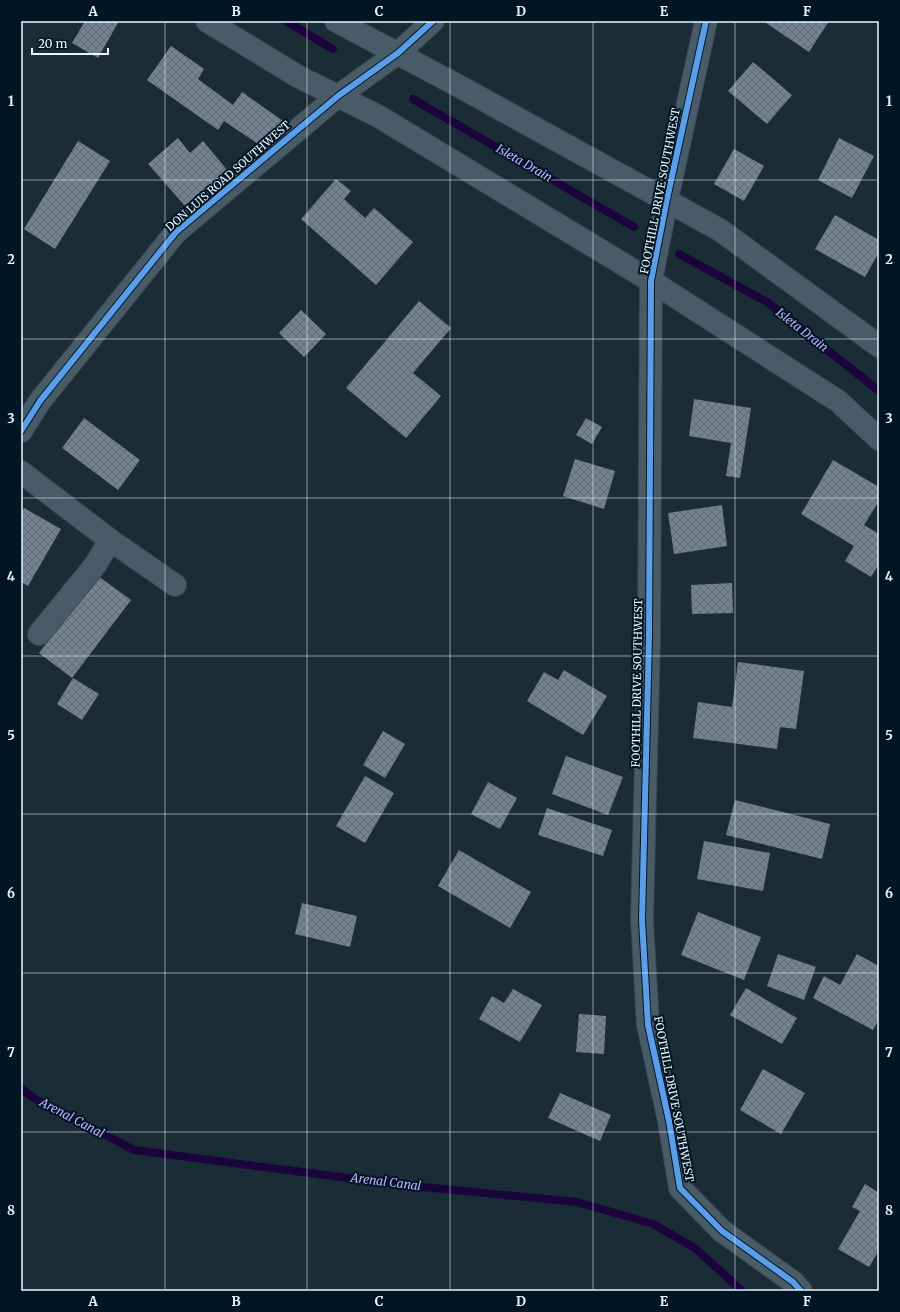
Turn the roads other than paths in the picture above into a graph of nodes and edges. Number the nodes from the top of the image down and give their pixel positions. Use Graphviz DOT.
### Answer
graph roads {
  1 [pos="207,21"];
  2 [pos="336,21"];
  3 [pos="433,21"];
  4 [pos="706,21"];
  5 [pos="398,52"];
  6 [pos="338,96"];
  7 [pos="667,199"];
  8 [pos="651,281"];
  9 [pos="879,346"];
  10 [pos="21,432"];
  11 [pos="879,439"];
  12 [pos="21,472"];
  13 [pos="110,540"];
  14 [pos="175,586"];
  15 [pos="39,634"];
  16 [pos="801,1291"];
  1 -- 6 [label="street"];
  2 -- 5 [label="street"];
  3 -- 5 [label="street, DON LUIS ROAD SOUTHWEST"];
  4 -- 7 [label="street, FOOTHILL DRIVE SOUTHWEST"];
  5 -- 6 [label="street, DON LUIS ROAD SOUTHWEST"];
  5 -- 7 [label="street"];
  6 -- 8 [label="street"];
  6 -- 10 [label="street, DON LUIS ROAD SOUTHWEST"];
  7 -- 8 [label="street, FOOTHILL DRIVE SOUTHWEST"];
  7 -- 9 [label="street"];
  8 -- 11 [label="street"];
  8 -- 16 [label="street, FOOTHILL DRIVE SOUTHWEST"];
  12 -- 13 [label="street"];
  13 -- 14 [label="street"];
  13 -- 15 [label="street"];
}
